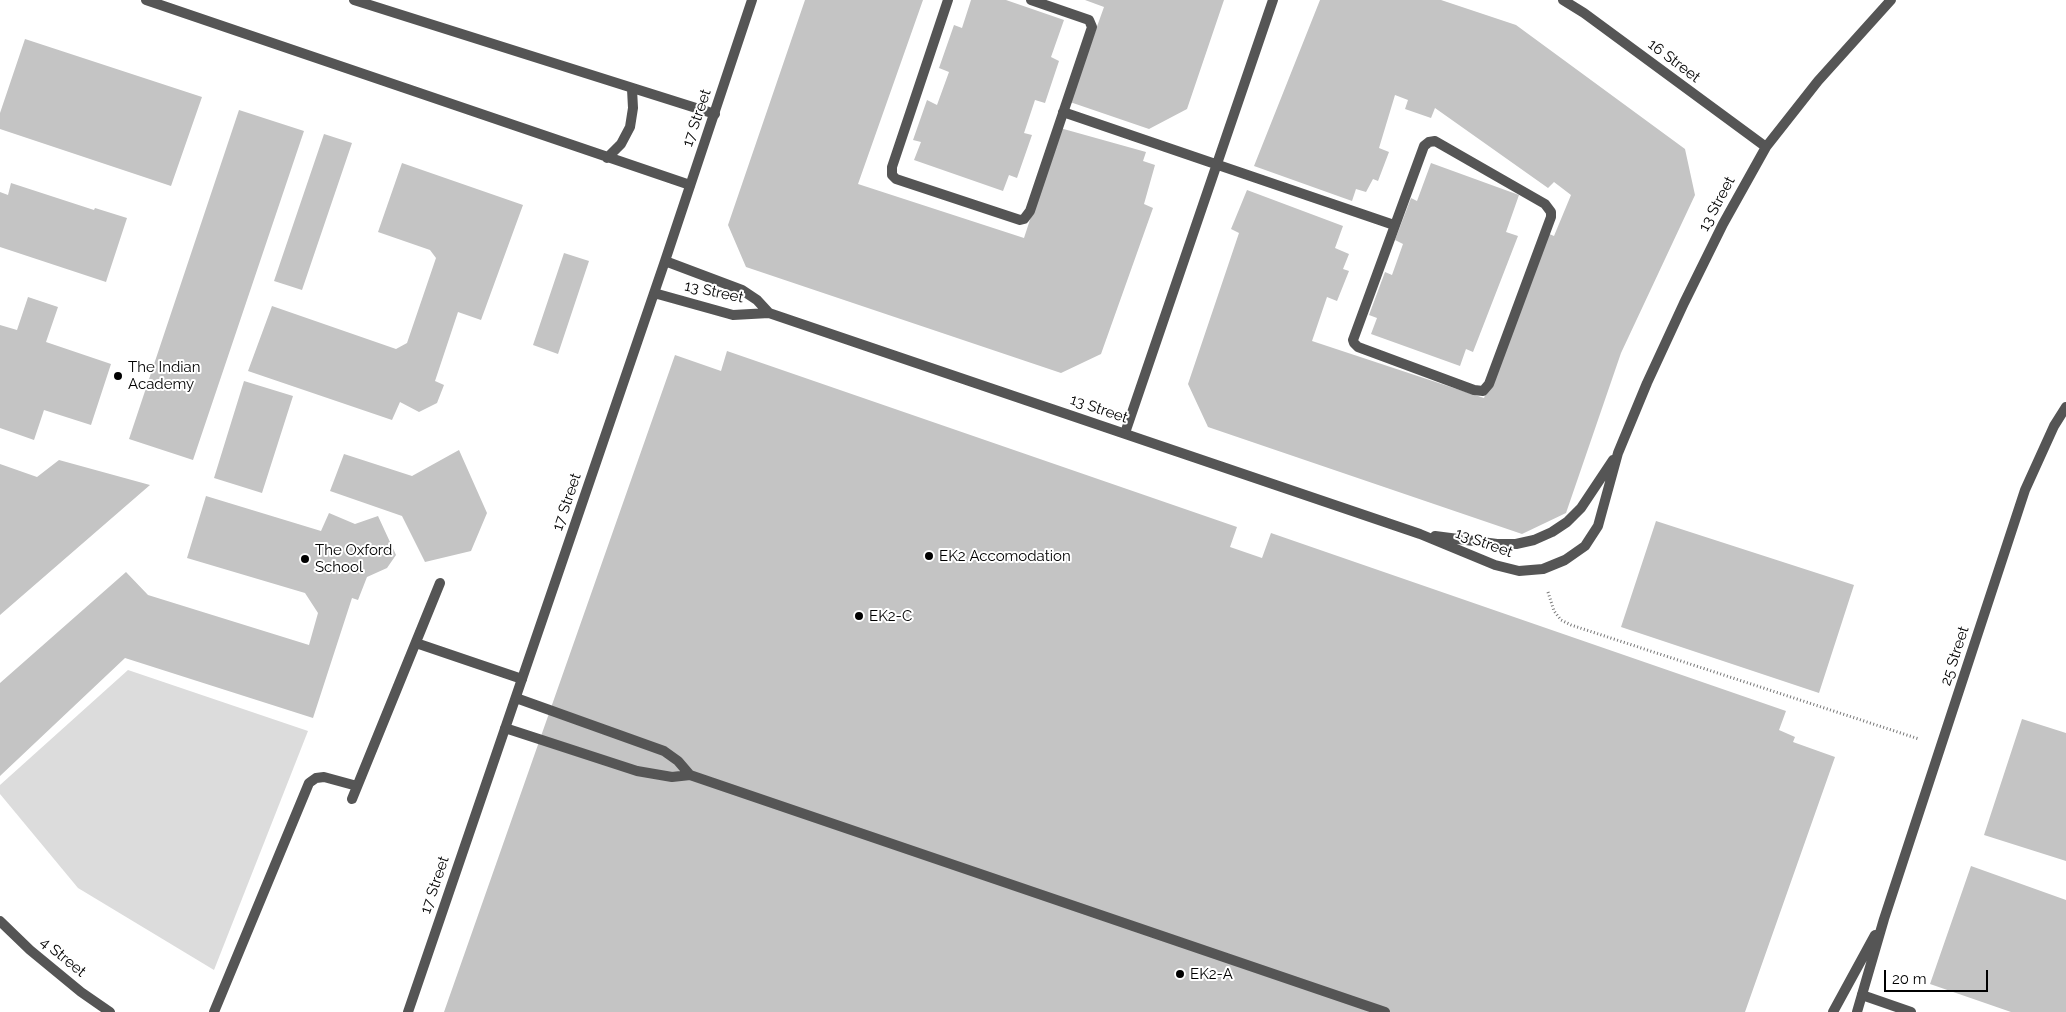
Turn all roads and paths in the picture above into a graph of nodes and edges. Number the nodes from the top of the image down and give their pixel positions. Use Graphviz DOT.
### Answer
graph roads {
  1 [pos="146,0"];
  2 [pos="354,0"];
  3 [pos="752,0"];
  4 [pos="948,0"];
  5 [pos="1031,0"];
  6 [pos="1273,0"];
  7 [pos="1563,0"];
  8 [pos="1891,0"];
  9 [pos="632,89"];
  10 [pos="1063,112"];
  11 [pos="715,114"];
  12 [pos="1766,147"];
  13 [pos="607,158"];
  14 [pos="1217,164"];
  15 [pos="690,185"];
  16 [pos="1394,225"];
  17 [pos="665,262"];
  18 [pos="654,293"];
  19 [pos="769,313"];
  20 [pos="2066,407"];
  21 [pos="1125,433"];
  22 [pos="1618,453"];
  23 [pos="1420,534"];
  24 [pos="1543,569"];
  25 [pos="440,583"];
  26 [pos="416,642"];
  27 [pos="522,679"];
  28 [pos="516,698"];
  29 [pos="505,728"];
  30 [pos="1941,746"];
  31 [pos="690,775"];
  32 [pos="357,786"];
  33 [pos="352,799"];
  34 [pos="1884,919"];
  35 [pos="0,921"];
  36 [pos="1862,995"];
  37 [pos="110,1012"];
  38 [pos="214,1012"];
  39 [pos="408,1012"];
  40 [pos="1385,1012"];
  41 [pos="1833,1012"];
  42 [pos="1857,1012"];
  43 [pos="1911,1012"];
  1 -- 13 [label="street"];
  2 -- 9 [label="street"];
  3 -- 11 [label="street, 17 Street"];
  4 -- 10 [label="street"];
  5 -- 10 [label="street"];
  6 -- 14 [label="street"];
  7 -- 12 [label="street, 16 Street"];
  8 -- 12 [label="street, 13 Street"];
  9 -- 11 [label="street"];
  9 -- 13 [label="street"];
  10 -- 14 [label="street"];
  11 -- 15 [label="street, 17 Street"];
  12 -- 22 [label="street, 13 Street"];
  13 -- 15 [label="street"];
  14 -- 16 [label="street"];
  14 -- 21 [label="street"];
  15 -- 17 [label="street, 17 Street"];
  16 -- 16 [label="street"];
  17 -- 18 [label="street, 17 Street"];
  17 -- 19 [label="street, 13 Street"];
  18 -- 19 [label="street, 13 Street"];
  18 -- 27 [label="street, 17 Street"];
  19 -- 21 [label="street, 13 Street"];
  20 -- 30 [label="street, 25 Street"];
  21 -- 23 [label="street, 13 Street"];
  22 -- 23 [label="street, 13 Street"];
  22 -- 24 [label="street, 13 Street"];
  23 -- 24 [label="street, 13 Street"];
  24 -- 30 [label="path"];
  25 -- 26 [label="street"];
  26 -- 27 [label="street"];
  26 -- 32 [label="street"];
  27 -- 28 [label="street, 17 Street"];
  28 -- 29 [label="street, 17 Street"];
  28 -- 31 [label="street"];
  29 -- 31 [label="street"];
  29 -- 39 [label="street, 17 Street"];
  30 -- 34 [label="street, 25 Street"];
  31 -- 40 [label="street"];
  32 -- 33 [label="street"];
  32 -- 38 [label="street"];
  34 -- 36 [label="street, 25 Street"];
  34 -- 41 [label="street, 25 Street"];
  35 -- 37 [label="street, 4 Street"];
  36 -- 42 [label="street, 25 Street"];
  36 -- 43 [label="street"];
}
